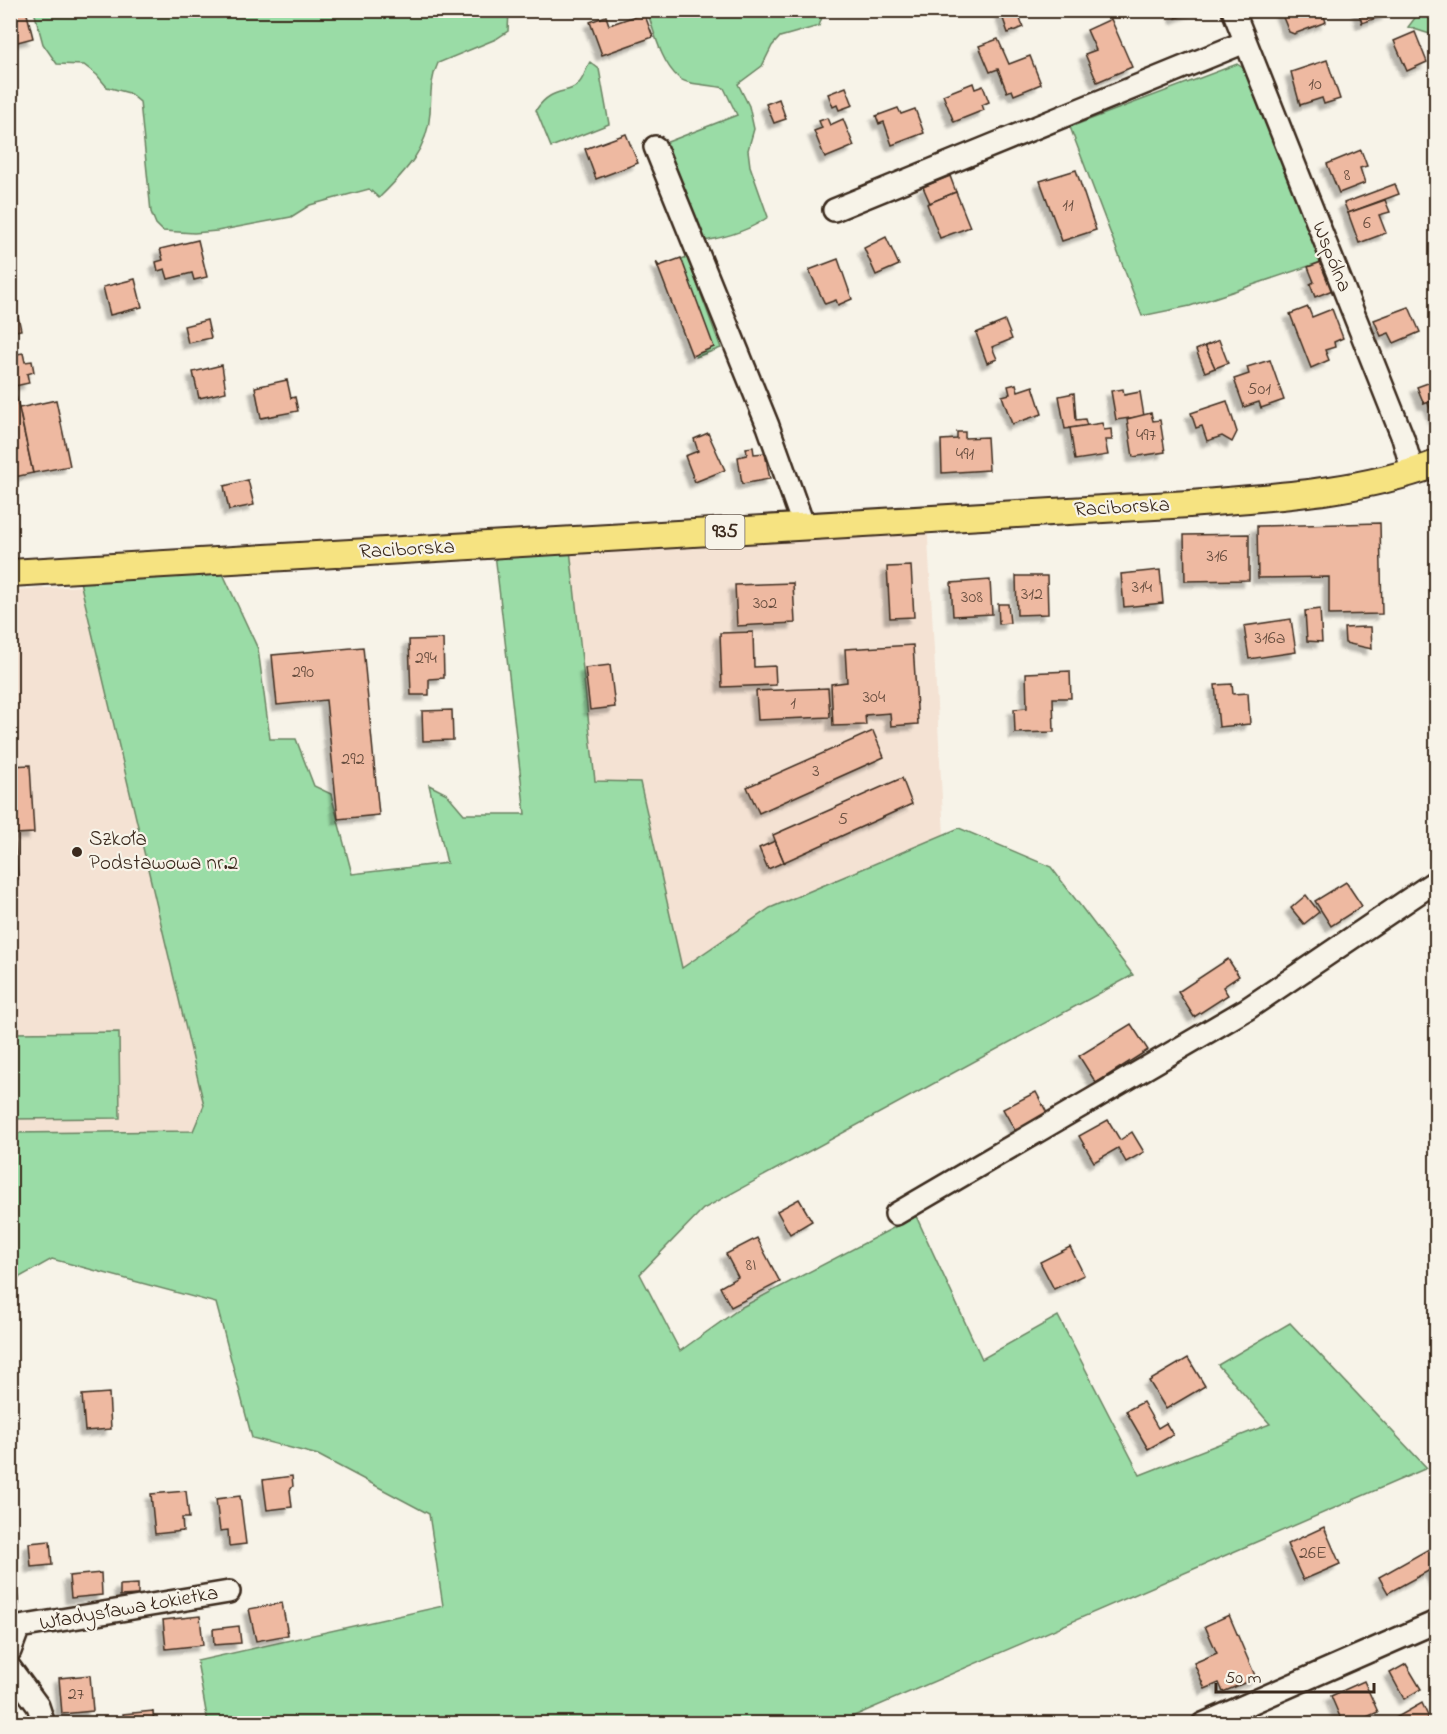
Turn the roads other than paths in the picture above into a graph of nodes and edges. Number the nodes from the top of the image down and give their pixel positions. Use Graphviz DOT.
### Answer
graph roads {
  1 [pos="1233,10"];
  2 [pos="1245,42"];
  3 [pos="655,147"];
  4 [pos="834,210"];
  5 [pos="1437,464"];
  6 [pos="1413,473"];
  7 [pos="804,527"];
  8 [pos="10,573"];
  9 [pos="1437,881"];
  10 [pos="896,1214"];
  11 [pos="229,1592"];
  12 [pos="1437,1622"];
  13 [pos="10,1651"];
  14 [pos="10,1668"];
  15 [pos="44,1724"];
  16 [pos="1203,1724"];
  1 -- 2 [label="street, Wspólna"];
  2 -- 4 [label="street"];
  2 -- 6 [label="street, Wspólna"];
  3 -- 7 [label="street"];
  5 -- 6 [label="main road, Raciborska / 935"];
  6 -- 7 [label="main road, Raciborska / 935"];
  7 -- 8 [label="main road, Raciborska / 935"];
  9 -- 10 [label="street"];
  11 -- 13 [label="street, Władysława Łokietka"];
  12 -- 16 [label="street"];
  14 -- 15 [label="street"];
}
